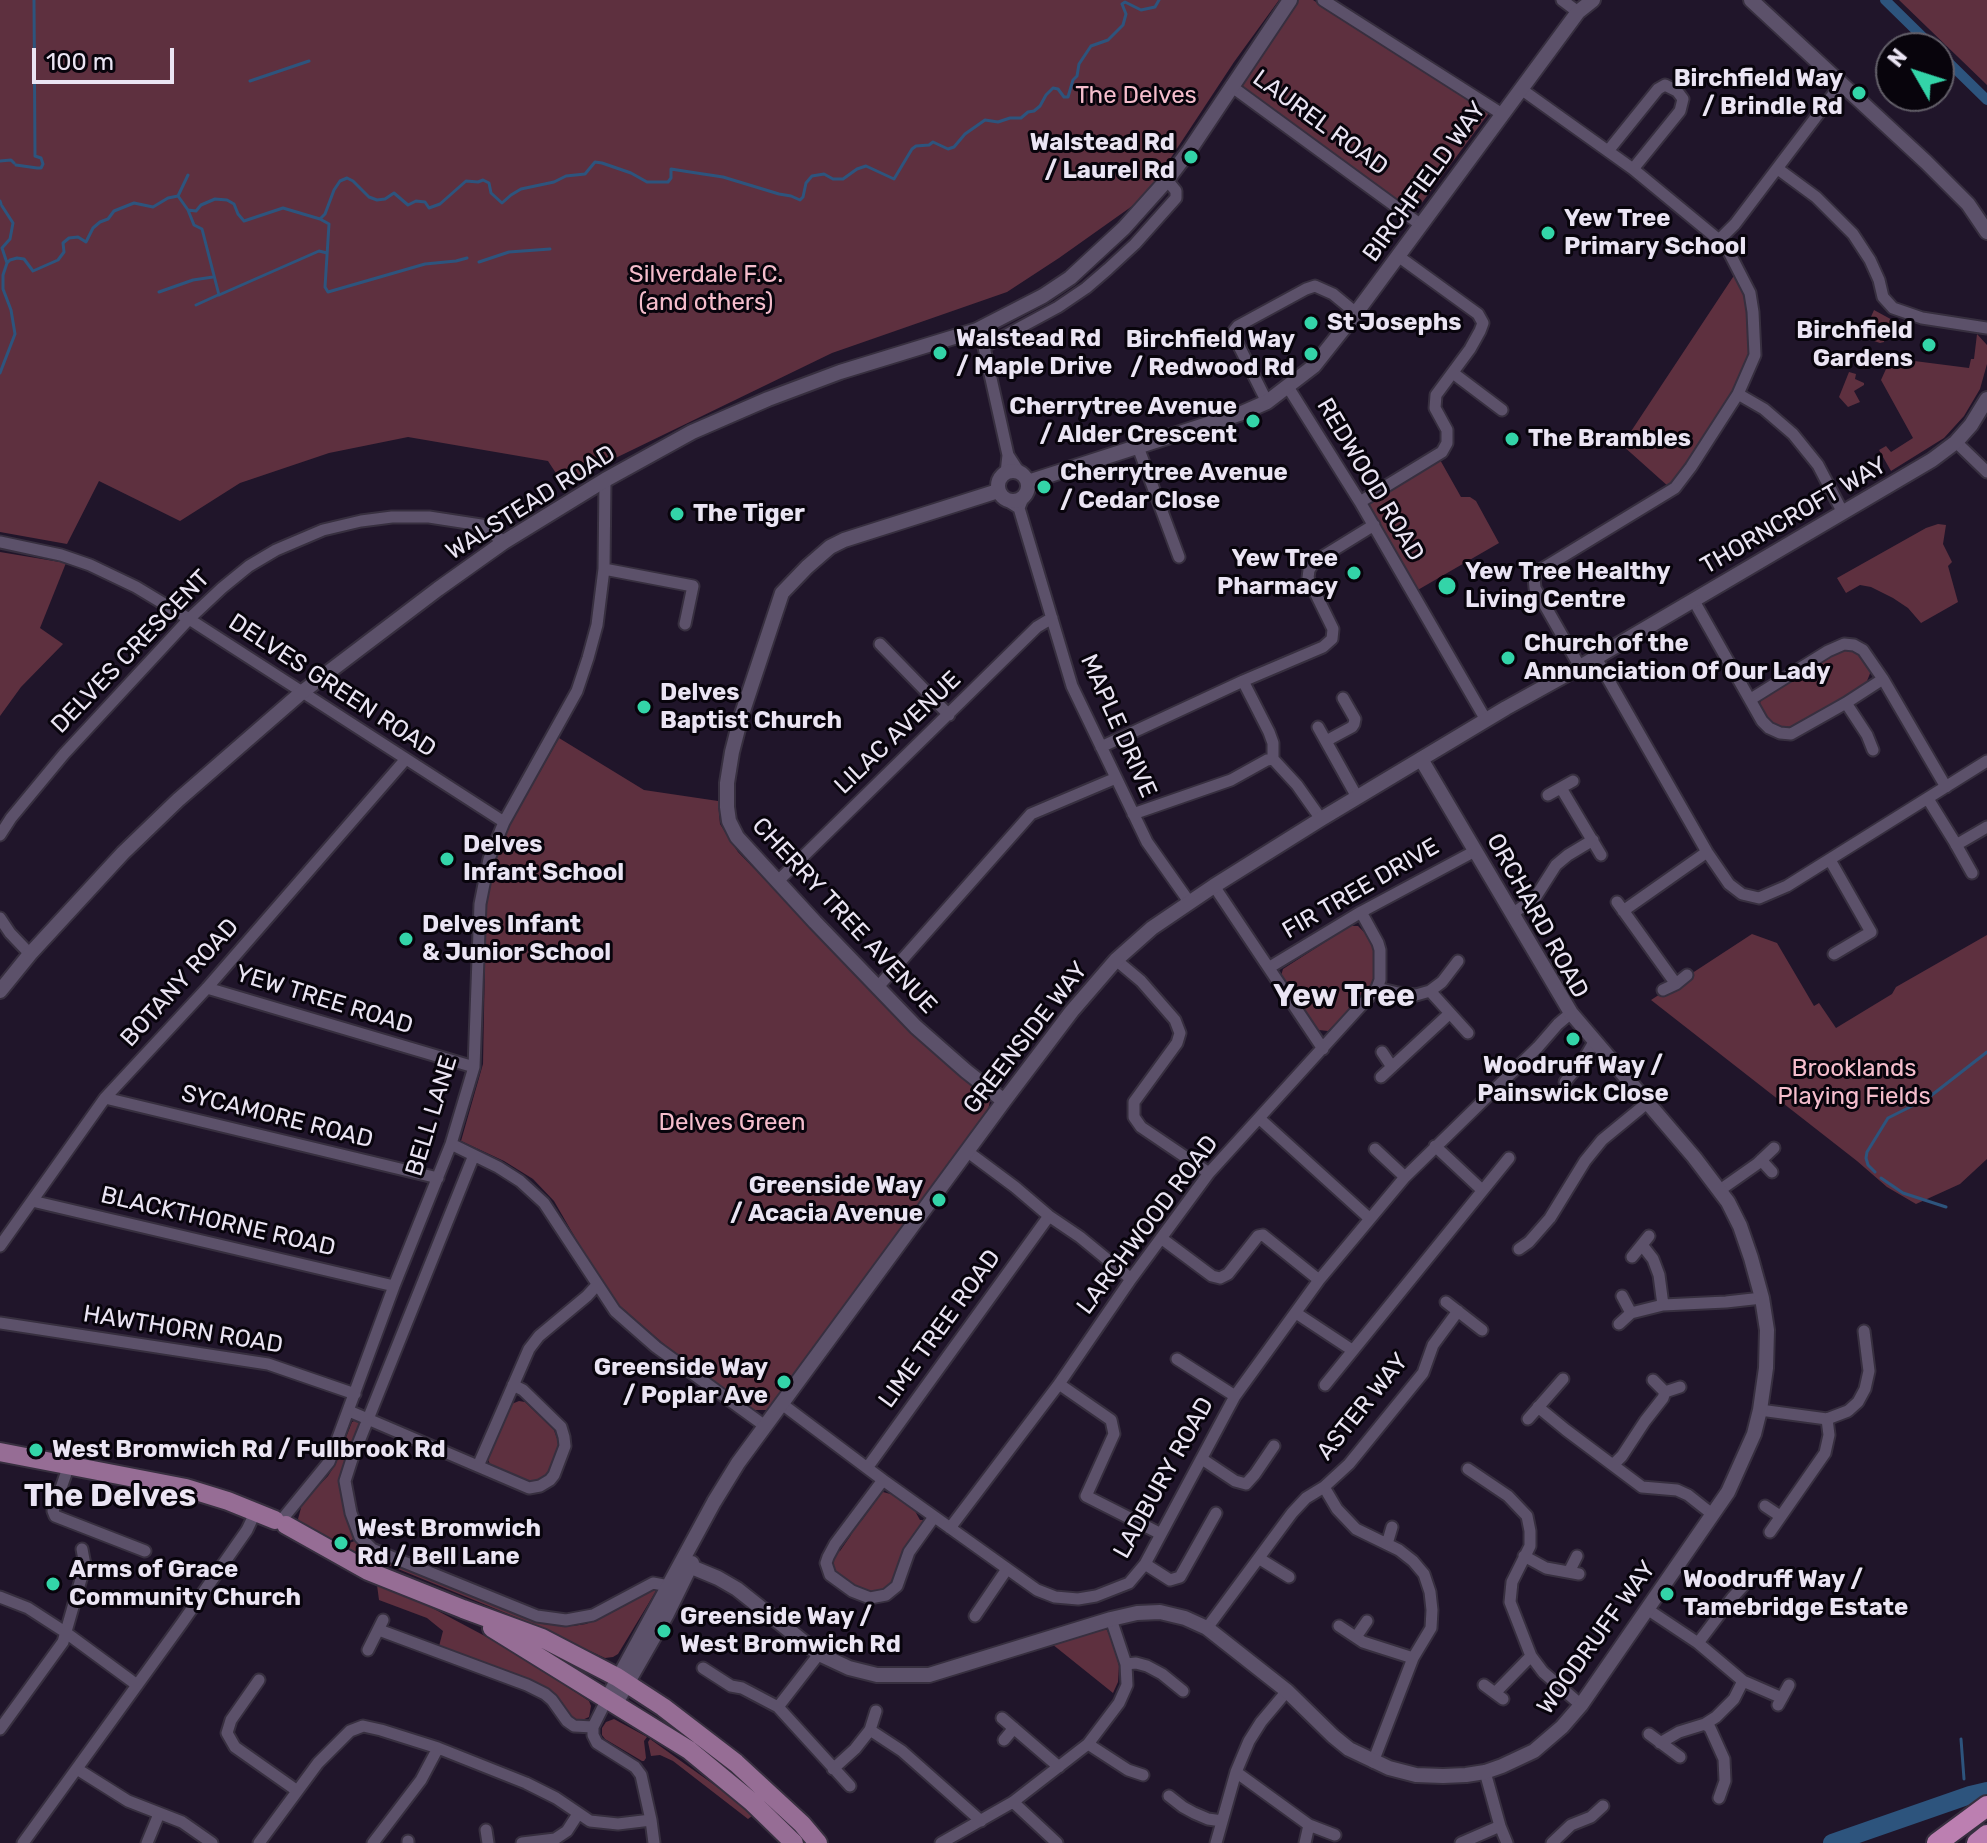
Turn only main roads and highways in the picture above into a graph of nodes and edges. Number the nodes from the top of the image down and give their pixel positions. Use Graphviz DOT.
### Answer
graph roads {
  1 [pos="2,1458"];
  2 [pos="463,1609"];
  3 [pos="1987,1806"];
  4 [pos="1987,1835"];
  5 [pos="794,1843"];
  6 [pos="818,1843"];
  7 [pos="1937,1843"];
  8 [pos="1977,1843"];
  1 -- 2 [label="main road"];
  2 -- 5 [label="main road"];
  2 -- 6 [label="main road"];
  3 -- 7 [label="highway"];
  4 -- 8 [label="highway"];
}
